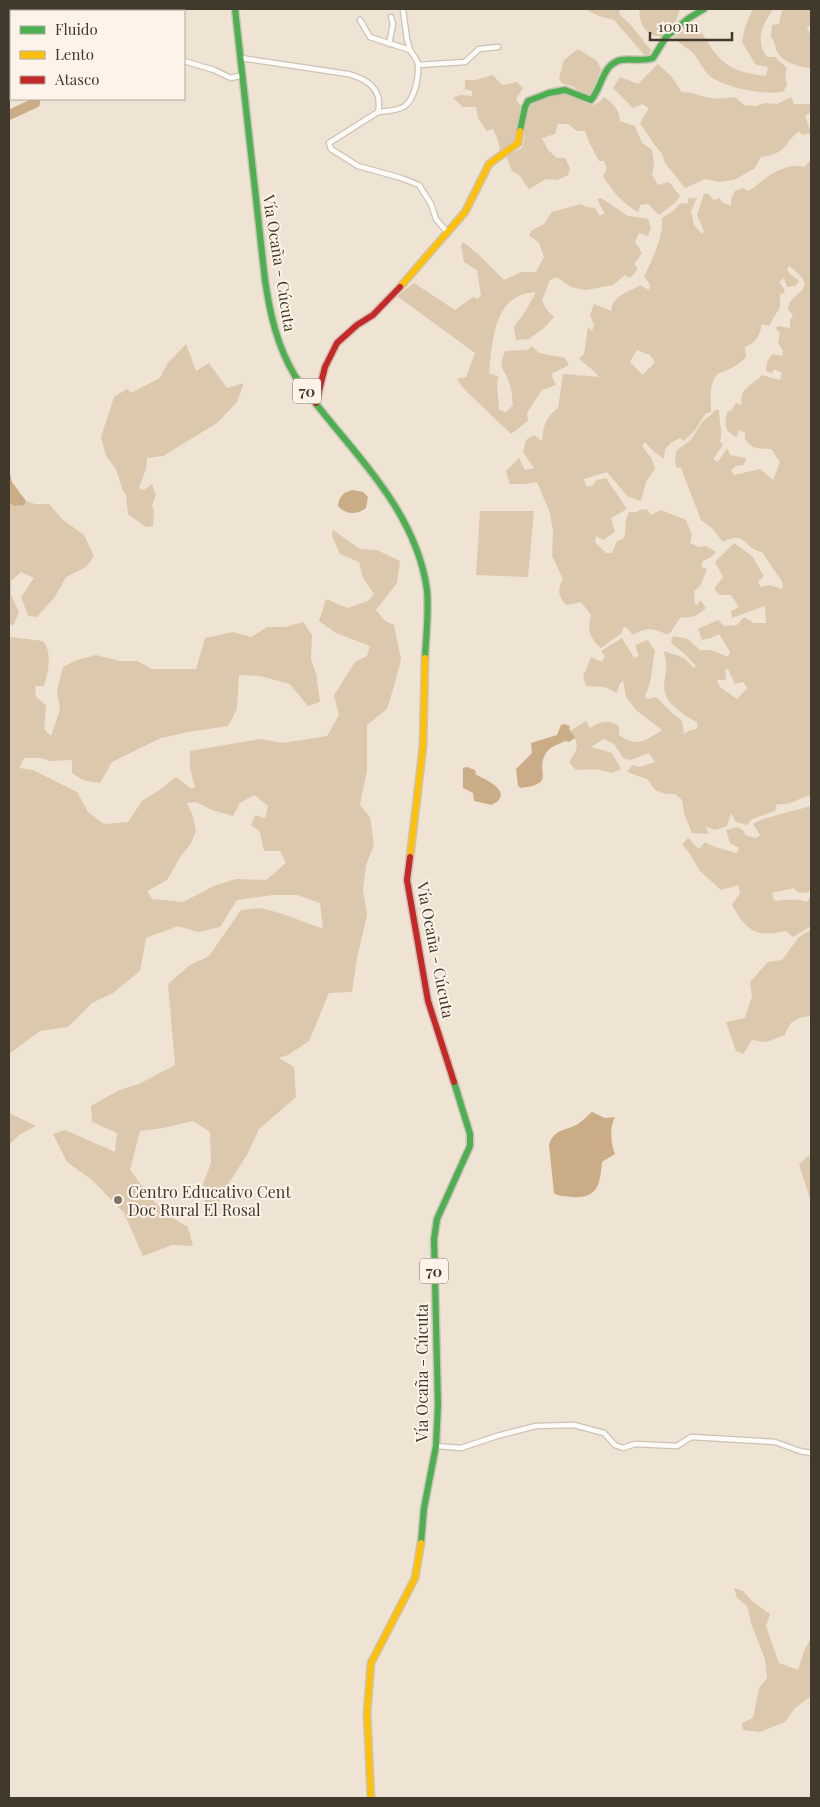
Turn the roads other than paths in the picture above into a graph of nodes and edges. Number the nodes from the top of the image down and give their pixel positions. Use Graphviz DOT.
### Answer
graph roads {
  1 [pos="235,9"];
  2 [pos="704,9"];
  3 [pos="402,10"];
  4 [pos="391,17"];
  5 [pos="360,20"];
  6 [pos="389,44"];
  7 [pos="498,47"];
  8 [pos="410,50"];
  9 [pos="241,58"];
  10 [pos="185,62"];
  11 [pos="418,65"];
  12 [pos="243,76"];
  13 [pos="378,112"];
  14 [pos="447,232"];
  15 [pos="316,404"];
  16 [pos="436,1446"];
  17 [pos="811,1453"];
  18 [pos="371,1798"];
  1 -- 9 [label="main road, Vía Ocaña - Cúcuta / 70"];
  2 -- 14 [label="main road"];
  3 -- 8 [label="street"];
  4 -- 6 [label="street"];
  5 -- 6 [label="street"];
  6 -- 8 [label="street"];
  7 -- 11 [label="street"];
  8 -- 11 [label="street"];
  9 -- 12 [label="main road, Vía Ocaña - Cúcuta / 70"];
  9 -- 13 [label="street"];
  10 -- 12 [label="street"];
  11 -- 13 [label="street"];
  12 -- 15 [label="main road, Vía Ocaña - Cúcuta / 70"];
  13 -- 14 [label="street"];
  14 -- 15 [label="main road"];
  15 -- 16 [label="main road, Vía Ocaña - Cúcuta / 70"];
  16 -- 17 [label="street"];
  16 -- 18 [label="main road, Vía Ocaña - Cúcuta / 70"];
}
